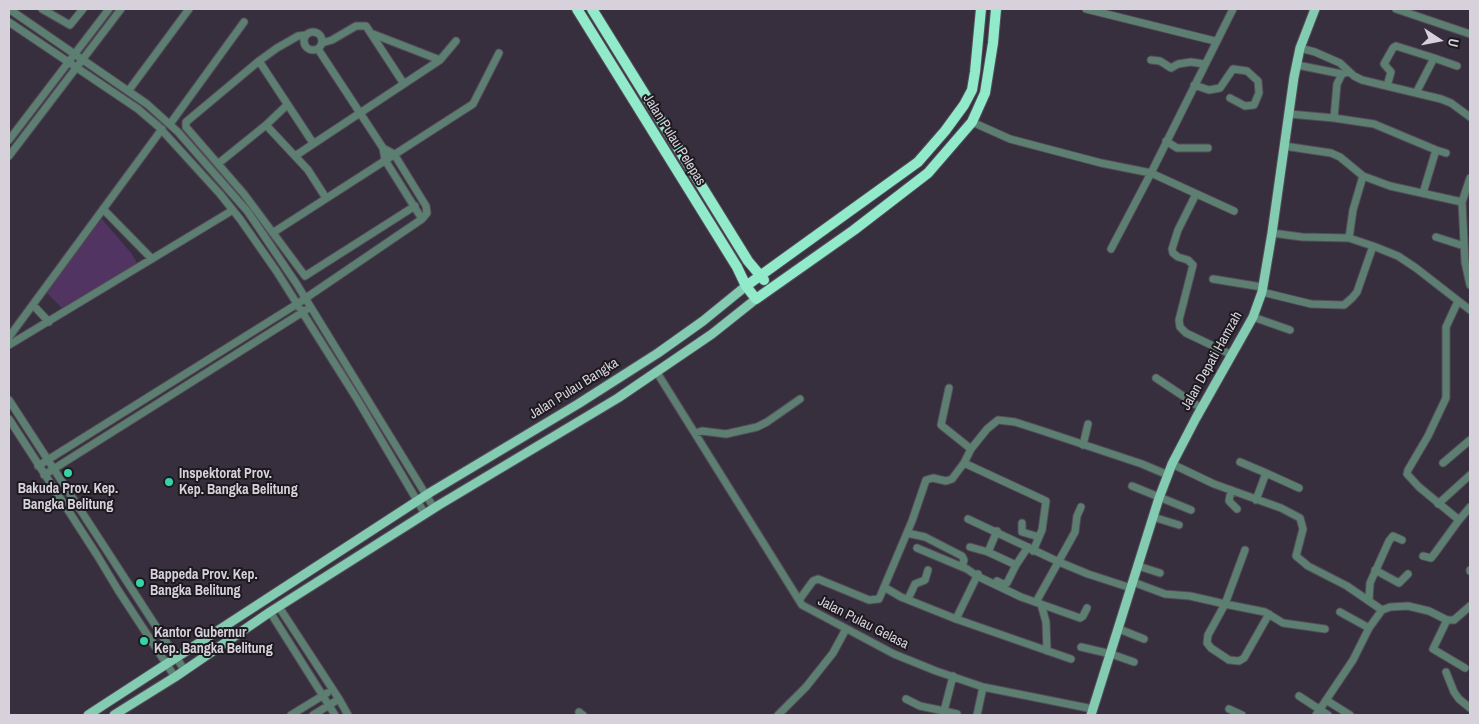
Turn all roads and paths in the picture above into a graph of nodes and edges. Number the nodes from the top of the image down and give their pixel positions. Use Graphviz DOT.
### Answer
graph roads {
  1 [pos="9,9"];
  2 [pos="42,9"];
  3 [pos="83,9"];
  4 [pos="109,9"];
  5 [pos="120,9"];
  6 [pos="189,9"];
  7 [pos="577,9"];
  8 [pos="592,9"];
  9 [pos="981,9"];
  10 [pos="996,9"];
  11 [pos="1001,9"];
  12 [pos="1086,9"];
  13 [pos="1233,9"];
  14 [pos="1316,9"];
  15 [pos="1396,9"];
  16 [pos="9,22"];
  17 [pos="244,22"];
  18 [pos="372,34"];
  19 [pos="1470,34"];
  20 [pos="306,35"];
  21 [pos="456,41"];
  22 [pos="1216,41"];
  23 [pos="320,46"];
  24 [pos="1300,48"];
  25 [pos="74,53"];
  26 [pos="499,53"];
  27 [pos="1434,58"];
  28 [pos="83,59"];
  29 [pos="440,60"];
  30 [pos="1151,60"];
  31 [pos="68,61"];
  32 [pos="259,61"];
  33 [pos="1204,64"];
  34 [pos="1296,65"];
  35 [pos="1457,66"];
  36 [pos="76,68"];
  37 [pos="1345,73"];
  38 [pos="404,84"];
  39 [pos="1194,85"];
  40 [pos="1387,86"];
  41 [pos="129,90"];
  42 [pos="1416,93"];
  43 [pos="1230,98"];
  44 [pos="287,105"];
  45 [pos="360,113"];
  46 [pos="1289,114"];
  47 [pos="1334,118"];
  48 [pos="1470,118"];
  49 [pos="972,122"];
  50 [pos="170,124"];
  51 [pos="266,124"];
  52 [pos="162,129"];
  53 [pos="9,140"];
  54 [pos="1166,141"];
  55 [pos="313,143"];
  56 [pos="1284,146"];
  57 [pos="383,148"];
  58 [pos="1208,148"];
  59 [pos="1436,150"];
  60 [pos="301,151"];
  61 [pos="1446,153"];
  62 [pos="394,154"];
  63 [pos="9,156"];
  64 [pos="295,156"];
  65 [pos="385,160"];
  66 [pos="219,163"];
  67 [pos="308,170"];
  68 [pos="1151,173"];
  69 [pos="1363,176"];
  70 [pos="1470,178"];
  71 [pos="1423,193"];
  72 [pos="1196,194"];
  73 [pos="326,198"];
  74 [pos="1462,202"];
  75 [pos="415,206"];
  76 [pos="102,209"];
  77 [pos="233,210"];
  78 [pos="1234,211"];
  79 [pos="422,219"];
  80 [pos="274,232"];
  81 [pos="1272,233"];
  82 [pos="1436,237"];
  83 [pos="1349,238"];
  84 [pos="1373,246"];
  85 [pos="1464,246"];
  86 [pos="1111,249"];
  87 [pos="152,259"];
  88 [pos="1468,262"];
  89 [pos="305,276"];
  90 [pos="761,277"];
  91 [pos="1213,279"];
  92 [pos="1470,285"];
  93 [pos="746,286"];
  94 [pos="298,288"];
  95 [pos="770,288"];
  96 [pos="1262,289"];
  97 [pos="305,298"];
  98 [pos="756,299"];
  99 [pos="1458,301"];
  100 [pos="297,304"];
  101 [pos="34,305"];
  102 [pos="310,307"];
  103 [pos="1470,310"];
  104 [pos="302,312"];
  105 [pos="1253,317"];
  106 [pos="49,322"];
  107 [pos="1290,330"];
  108 [pos="9,337"];
  109 [pos="9,345"];
  110 [pos="1232,355"];
  111 [pos="656,371"];
  112 [pos="1156,378"];
  113 [pos="949,388"];
  114 [pos="9,400"];
  115 [pos="800,400"];
  116 [pos="1201,408"];
  117 [pos="9,419"];
  118 [pos="1088,424"];
  119 [pos="695,433"];
  120 [pos="1470,440"];
  121 [pos="1083,445"];
  122 [pos="970,449"];
  123 [pos="47,460"];
  124 [pos="1240,462"];
  125 [pos="1443,463"];
  126 [pos="964,464"];
  127 [pos="1172,464"];
  128 [pos="38,466"];
  129 [pos="53,469"];
  130 [pos="1266,473"];
  131 [pos="44,475"];
  132 [pos="1168,475"];
  133 [pos="1470,475"];
  134 [pos="1132,486"];
  135 [pos="1299,488"];
  136 [pos="1231,490"];
  137 [pos="426,495"];
  138 [pos="1159,498"];
  139 [pos="1256,500"];
  140 [pos="417,501"];
  141 [pos="1438,504"];
  142 [pos="1081,507"];
  143 [pos="1470,507"];
  144 [pos="434,508"];
  145 [pos="1237,509"];
  146 [pos="1191,510"];
  147 [pos="425,514"];
  148 [pos="1153,517"];
  149 [pos="968,519"];
  150 [pos="1459,520"];
  151 [pos="1022,523"];
  152 [pos="1179,525"];
  153 [pos="997,531"];
  154 [pos="907,533"];
  155 [pos="1039,537"];
  156 [pos="1402,540"];
  157 [pos="970,547"];
  158 [pos="916,548"];
  159 [pos="1031,549"];
  160 [pos="1245,550"];
  161 [pos="988,552"];
  162 [pos="1423,556"];
  163 [pos="1059,562"];
  164 [pos="1016,565"];
  165 [pos="1138,566"];
  166 [pos="962,567"];
  167 [pos="928,570"];
  168 [pos="1375,570"];
  169 [pos="1160,573"];
  170 [pos="1408,574"];
  171 [pos="977,576"];
  172 [pos="1132,585"];
  173 [pos="884,587"];
  174 [pos="908,599"];
  175 [pos="799,600"];
  176 [pos="1369,600"];
  177 [pos="1039,603"];
  178 [pos="1225,604"];
  179 [pos="1470,606"];
  180 [pos="279,607"];
  181 [pos="1087,608"];
  182 [pos="1382,610"];
  183 [pos="270,612"];
  184 [pos="1340,612"];
  185 [pos="1269,614"];
  186 [pos="956,619"];
  187 [pos="1447,620"];
  188 [pos="1369,628"];
  189 [pos="846,629"];
  190 [pos="1118,629"];
  191 [pos="1325,629"];
  192 [pos="1144,638"];
  193 [pos="1081,647"];
  194 [pos="1047,651"];
  195 [pos="1111,654"];
  196 [pos="176,658"];
  197 [pos="1071,659"];
  198 [pos="1134,662"];
  199 [pos="167,664"];
  200 [pos="1465,668"];
  201 [pos="185,671"];
  202 [pos="1446,672"];
  203 [pos="953,676"];
  204 [pos="175,677"];
  205 [pos="983,687"];
  206 [pos="333,689"];
  207 [pos="324,695"];
  208 [pos="1299,696"];
  209 [pos="340,699"];
  210 [pos="906,699"];
  211 [pos="1326,700"];
  212 [pos="111,702"];
  213 [pos="330,705"];
  214 [pos="1229,708"];
  215 [pos="1470,708"];
  216 [pos="944,711"];
  217 [pos="1092,712"];
  218 [pos="1318,712"];
  219 [pos="117,714"];
  220 [pos="957,714"];
  221 [pos="89,715"];
  222 [pos="291,715"];
  223 [pos="313,715"];
  224 [pos="335,715"];
  225 [pos="348,715"];
  226 [pos="778,715"];
  227 [pos="977,715"];
  228 [pos="1242,715"];
  229 [pos="1328,715"];
  230 [pos="1350,715"];
  1 -- 25 [label="street"];
  2 -- 3 [label="street"];
  4 -- 25 [label="street"];
  5 -- 28 [label="street"];
  6 -- 41 [label="street"];
  7 -- 93 [label="highway, Jalan Pulau Pelepas"];
  8 -- 90 [label="highway, Jalan Pulau Pelepas"];
  9 -- 90 [label="highway, Jalan Pulau Bangka"];
  10 -- 11 [label="street"];
  10 -- 49 [label="highway"];
  12 -- 22 [label="street"];
  13 -- 22 [label="street"];
  14 -- 24 [label="main road, Jalan Depati Hamzah"];
  15 -- 19 [label="street"];
  16 -- 31 [label="street"];
  17 -- 50 [label="street"];
  18 -- 23 [label="street"];
  18 -- 29 [label="street"];
  18 -- 38 [label="street"];
  20 -- 23 [label="street"];
  20 -- 23 [label="street"];
  20 -- 32 [label="street"];
  21 -- 29 [label="street"];
  22 -- 33 [label="street"];
  23 -- 45 [label="street"];
  24 -- 34 [label="main road, Jalan Depati Hamzah"];
  24 -- 37 [label="street"];
  25 -- 28 [label="street"];
  25 -- 31 [label="street"];
  26 -- 62 [label="street"];
  27 -- 35 [label="street"];
  27 -- 40 [label="street"];
  27 -- 42 [label="street"];
  28 -- 36 [label="street"];
  28 -- 41 [label="street"];
  29 -- 38 [label="street"];
  30 -- 33 [label="street"];
  31 -- 36 [label="street"];
  31 -- 53 [label="street"];
  32 -- 44 [label="street"];
  32 -- 66 [label="street"];
  33 -- 39 [label="street"];
  34 -- 37 [label="street"];
  34 -- 46 [label="main road, Jalan Depati Hamzah"];
  36 -- 52 [label="street"];
  36 -- 63 [label="street"];
  37 -- 40 [label="street"];
  37 -- 47 [label="street"];
  38 -- 45 [label="street"];
  39 -- 43 [label="street"];
  39 -- 54 [label="street"];
  40 -- 42 [label="street"];
  41 -- 50 [label="street"];
  42 -- 48 [label="street"];
  44 -- 51 [label="street"];
  44 -- 55 [label="street"];
  45 -- 55 [label="street"];
  45 -- 57 [label="street"];
  46 -- 47 [label="street"];
  46 -- 56 [label="main road, Jalan Depati Hamzah"];
  47 -- 59 [label="street"];
  49 -- 68 [label="street"];
  49 -- 95 [label="highway"];
  50 -- 94 [label="street"];
  51 -- 64 [label="street"];
  51 -- 66 [label="street"];
  52 -- 76 [label="street"];
  52 -- 77 [label="street"];
  54 -- 58 [label="street"];
  54 -- 68 [label="street"];
  55 -- 60 [label="street"];
  56 -- 69 [label="street"];
  56 -- 81 [label="main road, Jalan Depati Hamzah"];
  57 -- 62 [label="street"];
  57 -- 65 [label="street"];
  59 -- 61 [label="street"];
  59 -- 71 [label="street"];
  60 -- 64 [label="street"];
  60 -- 67 [label="street"];
  62 -- 65 [label="street"];
  62 -- 79 [label="street"];
  64 -- 67 [label="street"];
  65 -- 73 [label="street"];
  65 -- 75 [label="street"];
  66 -- 80 [label="street"];
  67 -- 73 [label="street"];
  68 -- 72 [label="street"];
  68 -- 86 [label="street"];
  69 -- 71 [label="street"];
  69 -- 83 [label="street"];
  70 -- 74 [label="street"];
  71 -- 74 [label="street"];
  72 -- 78 [label="street"];
  72 -- 110 [label="street"];
  73 -- 80 [label="street"];
  74 -- 85 [label="street"];
  75 -- 79 [label="street"];
  75 -- 89 [label="street"];
  76 -- 87 [label="street"];
  76 -- 101 [label="street"];
  77 -- 87 [label="street"];
  77 -- 100 [label="street"];
  79 -- 97 [label="street"];
  80 -- 89 [label="street"];
  81 -- 83 [label="street"];
  81 -- 96 [label="main road, Jalan Depati Hamzah"];
  82 -- 85 [label="street"];
  83 -- 84 [label="street"];
  84 -- 96 [label="street"];
  84 -- 99 [label="street"];
  85 -- 88 [label="street"];
  87 -- 106 [label="street"];
  88 -- 92 [label="street"];
  89 -- 94 [label="street"];
  90 -- 93 [label="highway, Jalan Pulau Bangka"];
  90 -- 95 [label="highway, Jalan Pulau Pelepas"];
  91 -- 96 [label="street"];
  93 -- 98 [label="highway, Jalan Pulau Pelepas"];
  93 -- 137 [label="main road, Jalan Pulau Bangka"];
  94 -- 97 [label="street"];
  95 -- 98 [label="highway"];
  96 -- 105 [label="main road, Jalan Depati Hamzah"];
  97 -- 100 [label="street"];
  97 -- 102 [label="street"];
  98 -- 111 [label="main road"];
  99 -- 103 [label="street"];
  99 -- 141 [label="street"];
  100 -- 104 [label="street"];
  100 -- 123 [label="street"];
  101 -- 106 [label="street"];
  101 -- 108 [label="street"];
  102 -- 104 [label="street"];
  102 -- 137 [label="street"];
  104 -- 129 [label="street"];
  104 -- 140 [label="street"];
  105 -- 107 [label="street"];
  105 -- 110 [label="main road, Jalan Depati Hamzah"];
  106 -- 109 [label="street"];
  110 -- 116 [label="main road, Jalan Depati Hamzah"];
  111 -- 119 [label="street, Jalan Pulau Gelasa"];
  111 -- 144 [label="main road"];
  112 -- 116 [label="street"];
  113 -- 122 [label="street"];
  114 -- 123 [label="street"];
  115 -- 119 [label="street"];
  116 -- 127 [label="main road, Jalan Depati Hamzah"];
  117 -- 128 [label="street"];
  118 -- 121 [label="street"];
  119 -- 175 [label="street, Jalan Pulau Gelasa"];
  120 -- 125 [label="street"];
  121 -- 122 [label="street"];
  121 -- 132 [label="street"];
  122 -- 126 [label="street"];
  123 -- 128 [label="street"];
  123 -- 129 [label="street"];
  124 -- 130 [label="street"];
  126 -- 154 [label="street"];
  126 -- 155 [label="street"];
  127 -- 132 [label="main road, Jalan Depati Hamzah"];
  127 -- 136 [label="street"];
  128 -- 131 [label="street"];
  129 -- 131 [label="street"];
  129 -- 196 [label="street"];
  130 -- 135 [label="street"];
  130 -- 139 [label="street"];
  131 -- 199 [label="street"];
  132 -- 138 [label="main road, Jalan Depati Hamzah"];
  133 -- 141 [label="street"];
  134 -- 138 [label="street"];
  136 -- 139 [label="street"];
  136 -- 145 [label="street"];
  137 -- 140 [label="main road, Jalan Pulau Bangka"];
  137 -- 144 [label="street"];
  138 -- 146 [label="street"];
  138 -- 148 [label="main road, Jalan Depati Hamzah"];
  139 -- 176 [label="street"];
  140 -- 147 [label="street"];
  140 -- 196 [label="main road, Jalan Pulau Bangka"];
  141 -- 150 [label="street"];
  142 -- 163 [label="street"];
  143 -- 150 [label="street"];
  144 -- 147 [label="main road"];
  147 -- 180 [label="main road"];
  148 -- 152 [label="street"];
  148 -- 165 [label="main road, Jalan Depati Hamzah"];
  149 -- 153 [label="street"];
  150 -- 162 [label="street"];
  151 -- 155 [label="street"];
  153 -- 159 [label="street"];
  153 -- 161 [label="street"];
  154 -- 166 [label="street"];
  154 -- 173 [label="street"];
  155 -- 159 [label="street"];
  156 -- 168 [label="street"];
  157 -- 161 [label="street"];
  158 -- 166 [label="street"];
  159 -- 163 [label="street"];
  159 -- 164 [label="street"];
  160 -- 178 [label="street"];
  161 -- 164 [label="street"];
  163 -- 172 [label="street"];
  163 -- 177 [label="street"];
  164 -- 171 [label="street"];
  165 -- 169 [label="street"];
  165 -- 172 [label="main road, Jalan Depati Hamzah"];
  166 -- 171 [label="street"];
  167 -- 174 [label="street"];
  168 -- 170 [label="street"];
  168 -- 176 [label="street"];
  171 -- 177 [label="street"];
  171 -- 186 [label="street"];
  172 -- 178 [label="street"];
  172 -- 190 [label="main road, Jalan Depati Hamzah"];
  173 -- 174 [label="street"];
  173 -- 175 [label="street"];
  174 -- 186 [label="street"];
  175 -- 189 [label="street, Jalan Pulau Gelasa"];
  176 -- 182 [label="street"];
  177 -- 181 [label="street"];
  177 -- 194 [label="street"];
  178 -- 185 [label="street"];
  178 -- 185 [label="street"];
  179 -- 187 [label="street"];
  180 -- 183 [label="main road"];
  180 -- 206 [label="street"];
  182 -- 187 [label="street"];
  182 -- 188 [label="street"];
  183 -- 201 [label="main road"];
  183 -- 207 [label="street"];
  184 -- 188 [label="street"];
  185 -- 191 [label="street"];
  186 -- 194 [label="street"];
  187 -- 200 [label="street"];
  188 -- 211 [label="street"];
  189 -- 203 [label="street, Jalan Pulau Gelasa"];
  189 -- 226 [label="street"];
  190 -- 192 [label="street"];
  190 -- 195 [label="main road, Jalan Depati Hamzah"];
  193 -- 195 [label="street"];
  194 -- 197 [label="street"];
  195 -- 198 [label="street"];
  195 -- 217 [label="main road, Jalan Depati Hamzah"];
  196 -- 199 [label="main road, Jalan Pulau Bangka"];
  196 -- 201 [label="street"];
  199 -- 204 [label="street"];
  199 -- 212 [label="main road, Jalan Pulau Bangka"];
  201 -- 204 [label="main road"];
  202 -- 215 [label="street"];
  203 -- 205 [label="street, Jalan Pulau Gelasa"];
  203 -- 216 [label="street"];
  204 -- 219 [label="main road"];
  205 -- 217 [label="street, Jalan Pulau Gelasa"];
  205 -- 227 [label="street"];
  206 -- 207 [label="street"];
  206 -- 209 [label="street"];
  207 -- 213 [label="street"];
  207 -- 222 [label="street"];
  208 -- 218 [label="street"];
  209 -- 213 [label="street"];
  209 -- 225 [label="street"];
  210 -- 216 [label="street"];
  211 -- 218 [label="street"];
  211 -- 230 [label="street"];
  212 -- 219 [label="street"];
  212 -- 221 [label="main road, Jalan Pulau Bangka"];
  213 -- 223 [label="street"];
  213 -- 224 [label="street"];
  214 -- 228 [label="street"];
  216 -- 220 [label="street"];
  218 -- 229 [label="street"];
}
